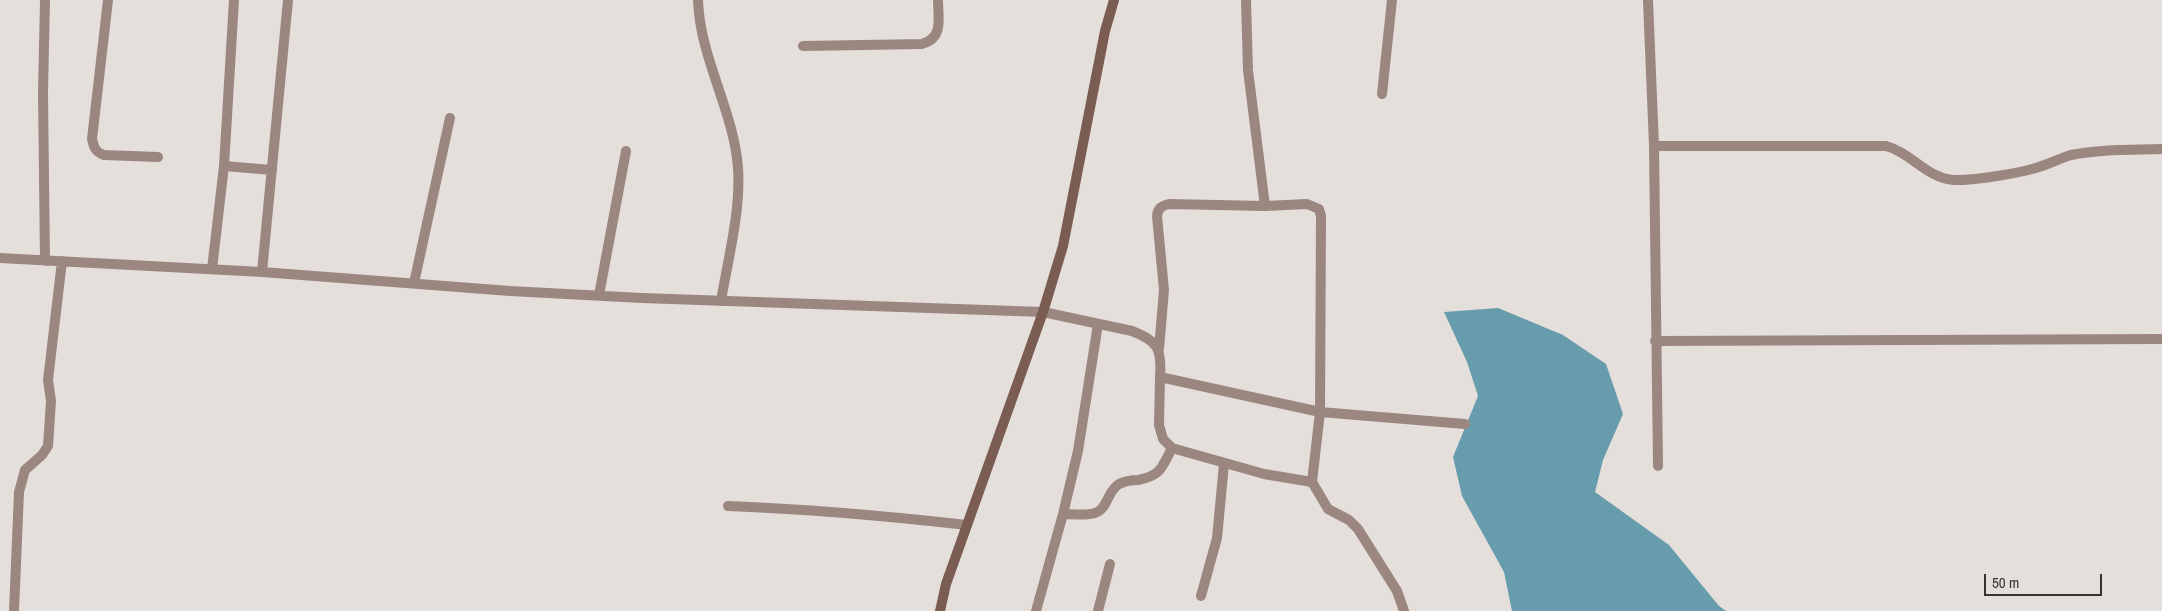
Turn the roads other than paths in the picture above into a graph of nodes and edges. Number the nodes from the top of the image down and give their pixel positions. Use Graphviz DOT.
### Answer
graph roads {
  1 [pos="45,0"];
  2 [pos="108,0"];
  3 [pos="234,0"];
  4 [pos="288,0"];
  5 [pos="698,0"];
  6 [pos="938,0"];
  7 [pos="1114,0"];
  8 [pos="1246,0"];
  9 [pos="1392,0"];
  10 [pos="1648,0"];
  11 [pos="804,46"];
  12 [pos="1382,94"];
  13 [pos="450,118"];
  14 [pos="1654,146"];
  15 [pos="2162,149"];
  16 [pos="626,151"];
  17 [pos="158,157"];
  18 [pos="224,166"];
  19 [pos="272,170"];
  20 [pos="1265,206"];
  21 [pos="0,258"];
  22 [pos="45,261"];
  23 [pos="62,261"];
  24 [pos="212,269"];
  25 [pos="262,272"];
  26 [pos="414,283"];
  27 [pos="599,296"];
  28 [pos="721,301"];
  29 [pos="1043,312"];
  30 [pos="1098,324"];
  31 [pos="2162,339"];
  32 [pos="1655,341"];
  33 [pos="1159,349"];
  34 [pos="1160,377"];
  35 [pos="1320,412"];
  36 [pos="1465,424"];
  37 [pos="1172,448"];
  38 [pos="1224,464"];
  39 [pos="1658,466"];
  40 [pos="1312,482"];
  41 [pos="728,506"];
  42 [pos="1064,514"];
  43 [pos="967,525"];
  44 [pos="1110,564"];
  45 [pos="1201,596"];
  46 [pos="14,611"];
  47 [pos="940,611"];
  48 [pos="1036,611"];
  49 [pos="1098,611"];
  50 [pos="1404,611"];
  1 -- 22 [label="street"];
  2 -- 17 [label="street"];
  3 -- 18 [label="street"];
  4 -- 19 [label="street"];
  5 -- 28 [label="street"];
  6 -- 11 [label="street"];
  7 -- 29 [label="street"];
  8 -- 20 [label="street"];
  9 -- 12 [label="street"];
  10 -- 14 [label="street"];
  13 -- 26 [label="street"];
  14 -- 15 [label="street"];
  14 -- 32 [label="street"];
  16 -- 27 [label="street"];
  18 -- 19 [label="street"];
  18 -- 24 [label="street"];
  19 -- 25 [label="street"];
  20 -- 33 [label="street"];
  20 -- 35 [label="street"];
  21 -- 22 [label="street"];
  22 -- 23 [label="street"];
  23 -- 24 [label="street"];
  23 -- 46 [label="street"];
  24 -- 25 [label="street"];
  25 -- 26 [label="street"];
  26 -- 27 [label="street"];
  27 -- 28 [label="street"];
  28 -- 29 [label="street"];
  29 -- 30 [label="street"];
  29 -- 43 [label="street"];
  30 -- 33 [label="street"];
  30 -- 42 [label="street"];
  31 -- 32 [label="street"];
  32 -- 39 [label="street"];
  33 -- 34 [label="street"];
  34 -- 35 [label="street"];
  34 -- 37 [label="street"];
  35 -- 36 [label="street"];
  35 -- 40 [label="street"];
  37 -- 38 [label="street"];
  37 -- 42 [label="street"];
  38 -- 40 [label="street"];
  38 -- 45 [label="street"];
  40 -- 50 [label="street"];
  41 -- 43 [label="street"];
  42 -- 48 [label="street"];
  43 -- 47 [label="street"];
  44 -- 49 [label="street"];
}
